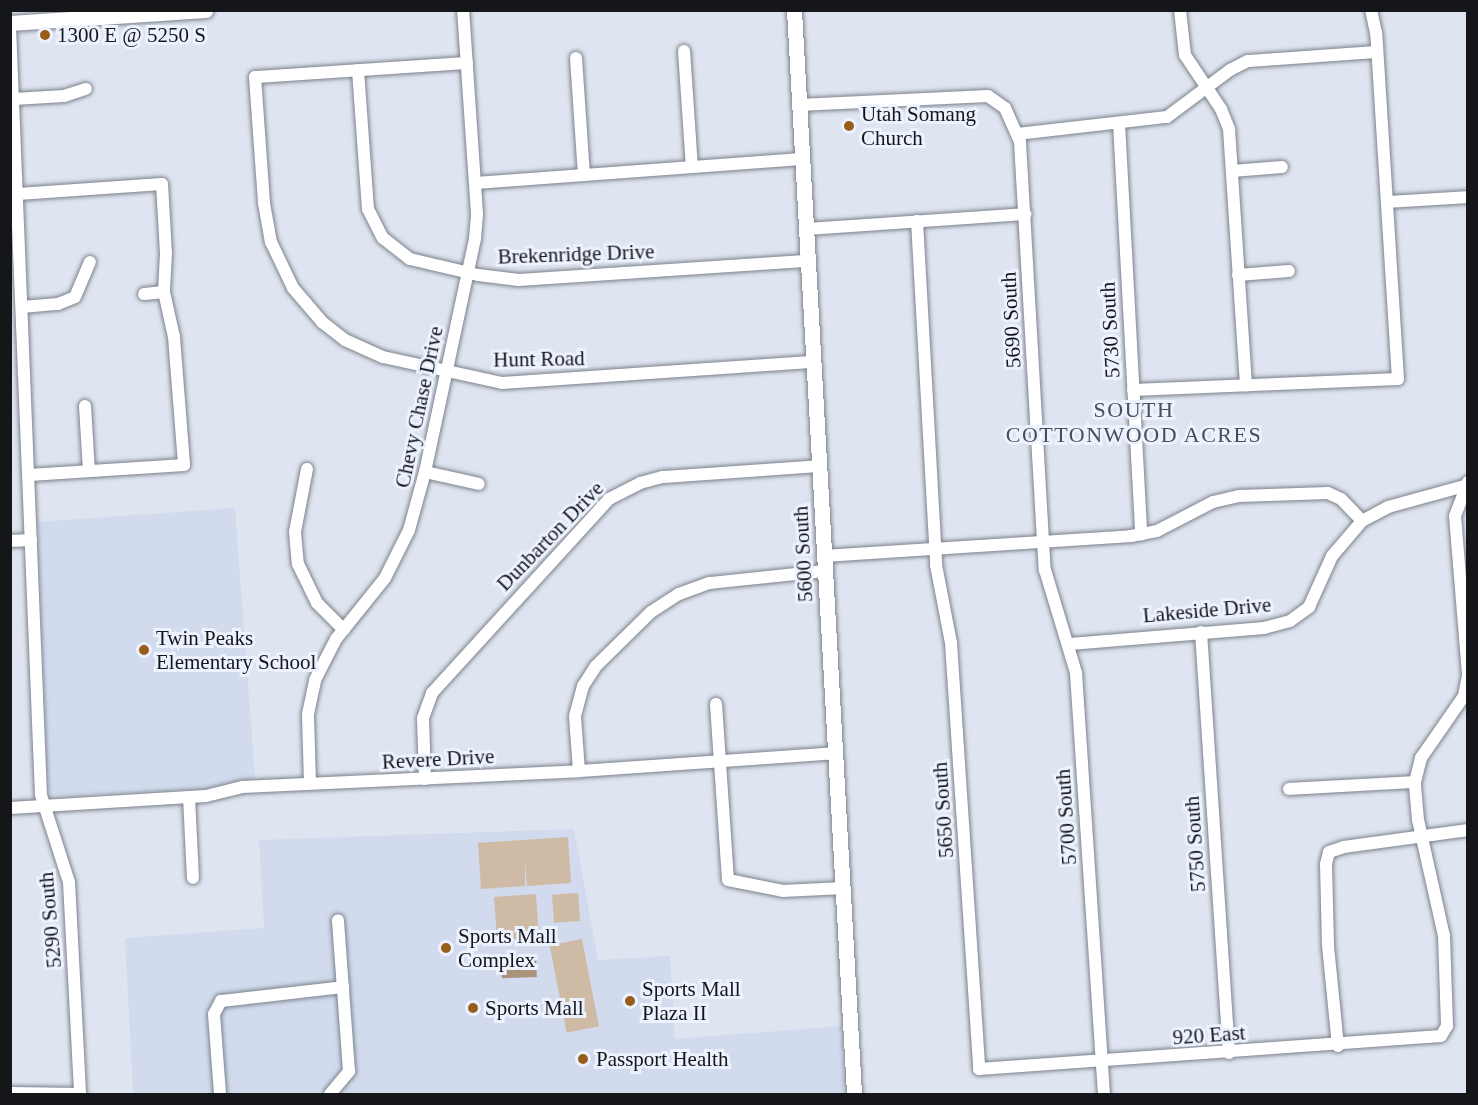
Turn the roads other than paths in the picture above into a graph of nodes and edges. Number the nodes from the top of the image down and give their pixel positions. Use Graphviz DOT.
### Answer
graph roads {
  1 [pos="206,10"];
  2 [pos="463,10"];
  3 [pos="794,10"];
  4 [pos="1179,10"];
  5 [pos="1371,10"];
  6 [pos="194,11"];
  7 [pos="10,25"];
  8 [pos="684,51"];
  9 [pos="1377,52"];
  10 [pos="576,58"];
  11 [pos="467,63"];
  12 [pos="358,70"];
  13 [pos="1206,88"];
  14 [pos="86,89"];
  15 [pos="14,99"];
  16 [pos="800,105"];
  17 [pos="1119,123"];
  18 [pos="1017,134"];
  19 [pos="802,159"];
  20 [pos="692,167"];
  21 [pos="1282,167"];
  22 [pos="1232,171"];
  23 [pos="584,175"];
  24 [pos="475,183"];
  25 [pos="18,194"];
  26 [pos="1467,197"];
  27 [pos="1387,202"];
  28 [pos="1025,214"];
  29 [pos="917,221"];
  30 [pos="806,228"];
  31 [pos="15,230"];
  32 [pos="808,261"];
  33 [pos="90,262"];
  34 [pos="1289,271"];
  35 [pos="468,273"];
  36 [pos="1238,275"];
  37 [pos="164,292"];
  38 [pos="144,294"];
  39 [pos="18,299"];
  40 [pos="814,362"];
  41 [pos="447,372"];
  42 [pos="1246,385"];
  43 [pos="1133,390"];
  44 [pos="85,406"];
  45 [pos="819,466"];
  46 [pos="307,470"];
  47 [pos="89,471"];
  48 [pos="425,472"];
  49 [pos="29,475"];
  50 [pos="479,484"];
  51 [pos="1467,484"];
  52 [pos="1362,521"];
  53 [pos="1142,534"];
  54 [pos="31,540"];
  55 [pos="10,541"];
  56 [pos="1043,541"];
  57 [pos="935,549"];
  58 [pos="825,563"];
  59 [pos="344,630"];
  60 [pos="1201,632"];
  61 [pos="1070,644"];
  62 [pos="1467,675"];
  63 [pos="716,704"];
  64 [pos="835,753"];
  65 [pos="720,761"];
  66 [pos="579,771"];
  67 [pos="425,779"];
  68 [pos="1414,782"];
  69 [pos="310,783"];
  70 [pos="1289,789"];
  71 [pos="189,797"];
  72 [pos="43,806"];
  73 [pos="10,808"];
  74 [pos="1467,830"];
  75 [pos="1421,836"];
  76 [pos="193,878"];
  77 [pos="843,888"];
  78 [pos="339,920"];
  79 [pos="343,987"];
  80 [pos="1338,1046"];
  81 [pos="1229,1053"];
  82 [pos="1102,1061"];
  83 [pos="980,1069"];
  84 [pos="10,1093"];
  85 [pos="80,1094"];
  86 [pos="220,1095"];
  87 [pos="330,1095"];
  88 [pos="855,1095"];
  89 [pos="1104,1095"];
  1 -- 6 [label="main road"];
  2 -- 11 [label="street, Chevy Chase Drive"];
  3 -- 16 [label="main road, 5600 South"];
  4 -- 13 [label="street"];
  5 -- 9 [label="street"];
  6 -- 7 [label="main road"];
  7 -- 15 [label="street, 5290 South"];
  8 -- 20 [label="street"];
  9 -- 13 [label="street"];
  9 -- 27 [label="street"];
  10 -- 23 [label="street"];
  11 -- 12 [label="street"];
  11 -- 24 [label="street, Chevy Chase Drive"];
  12 -- 35 [label="street, Brekenridge Drive"];
  12 -- 41 [label="street, Hunt Road"];
  13 -- 17 [label="street"];
  13 -- 22 [label="street"];
  14 -- 15 [label="street"];
  15 -- 25 [label="street, 5290 South"];
  16 -- 18 [label="street, 5690 South"];
  16 -- 19 [label="main road, 5600 South"];
  17 -- 18 [label="street"];
  17 -- 43 [label="street, 5730 South"];
  18 -- 28 [label="street, 5690 South"];
  19 -- 20 [label="street"];
  19 -- 30 [label="main road, 5600 South"];
  20 -- 23 [label="street"];
  21 -- 22 [label="street"];
  22 -- 36 [label="street"];
  23 -- 24 [label="street"];
  24 -- 35 [label="street, Chevy Chase Drive"];
  25 -- 31 [label="street, 5290 South"];
  25 -- 37 [label="street"];
  26 -- 27 [label="street"];
  27 -- 42 [label="street"];
  28 -- 29 [label="street"];
  28 -- 56 [label="street, 5690 South"];
  29 -- 30 [label="street"];
  29 -- 57 [label="street, 5650 South"];
  30 -- 32 [label="main road, 5600 South"];
  31 -- 39 [label="street, 5290 South"];
  32 -- 35 [label="street, Brekenridge Drive"];
  32 -- 40 [label="main road, 5600 South"];
  33 -- 39 [label="street"];
  34 -- 36 [label="street"];
  35 -- 41 [label="street, Chevy Chase Drive"];
  36 -- 42 [label="street"];
  37 -- 38 [label="street"];
  37 -- 47 [label="street"];
  39 -- 49 [label="street, 5290 South"];
  40 -- 41 [label="street, Hunt Road"];
  40 -- 45 [label="main road, 5600 South"];
  41 -- 48 [label="street, Chevy Chase Drive"];
  42 -- 43 [label="street"];
  43 -- 53 [label="street, 5730 South"];
  44 -- 47 [label="street"];
  45 -- 58 [label="main road, 5600 South"];
  45 -- 67 [label="street, Dunbarton Drive"];
  46 -- 59 [label="street"];
  47 -- 49 [label="street"];
  48 -- 50 [label="street"];
  48 -- 59 [label="street, Chevy Chase Drive"];
  49 -- 54 [label="street, 5290 South"];
  51 -- 52 [label="street, Lakeside Drive"];
  51 -- 62 [label="street"];
  52 -- 53 [label="street"];
  52 -- 60 [label="street, Lakeside Drive"];
  53 -- 56 [label="street"];
  54 -- 55 [label="street"];
  54 -- 72 [label="street, 5290 South"];
  56 -- 57 [label="street"];
  56 -- 61 [label="street, 5700 South"];
  57 -- 58 [label="street"];
  57 -- 83 [label="street, 5650 South"];
  58 -- 64 [label="main road, 5600 South"];
  58 -- 66 [label="street"];
  59 -- 69 [label="street, Chevy Chase Drive"];
  60 -- 61 [label="street, Lakeside Drive"];
  60 -- 81 [label="street, 5750 South"];
  61 -- 82 [label="street, 5700 South"];
  62 -- 68 [label="street"];
  63 -- 65 [label="street"];
  64 -- 65 [label="street, Revere Drive"];
  64 -- 77 [label="main road, 5600 South"];
  65 -- 66 [label="street, Revere Drive"];
  65 -- 77 [label="street"];
  66 -- 67 [label="street, Revere Drive"];
  67 -- 69 [label="street, Revere Drive"];
  68 -- 70 [label="street"];
  68 -- 75 [label="street"];
  69 -- 71 [label="street, Revere Drive"];
  71 -- 72 [label="street, Revere Drive"];
  71 -- 76 [label="street"];
  72 -- 73 [label="street, Revere Drive"];
  72 -- 85 [label="street, 5290 South"];
  74 -- 75 [label="street"];
  75 -- 80 [label="street"];
  75 -- 80 [label="street, 920 East"];
  77 -- 88 [label="main road, 5600 South"];
  78 -- 79 [label="street"];
  79 -- 86 [label="street"];
  79 -- 87 [label="street"];
  80 -- 81 [label="street, 920 East"];
  81 -- 82 [label="street, 920 East"];
  82 -- 83 [label="street, 920 East"];
  82 -- 89 [label="street, 5700 South"];
  84 -- 85 [label="street"];
}
